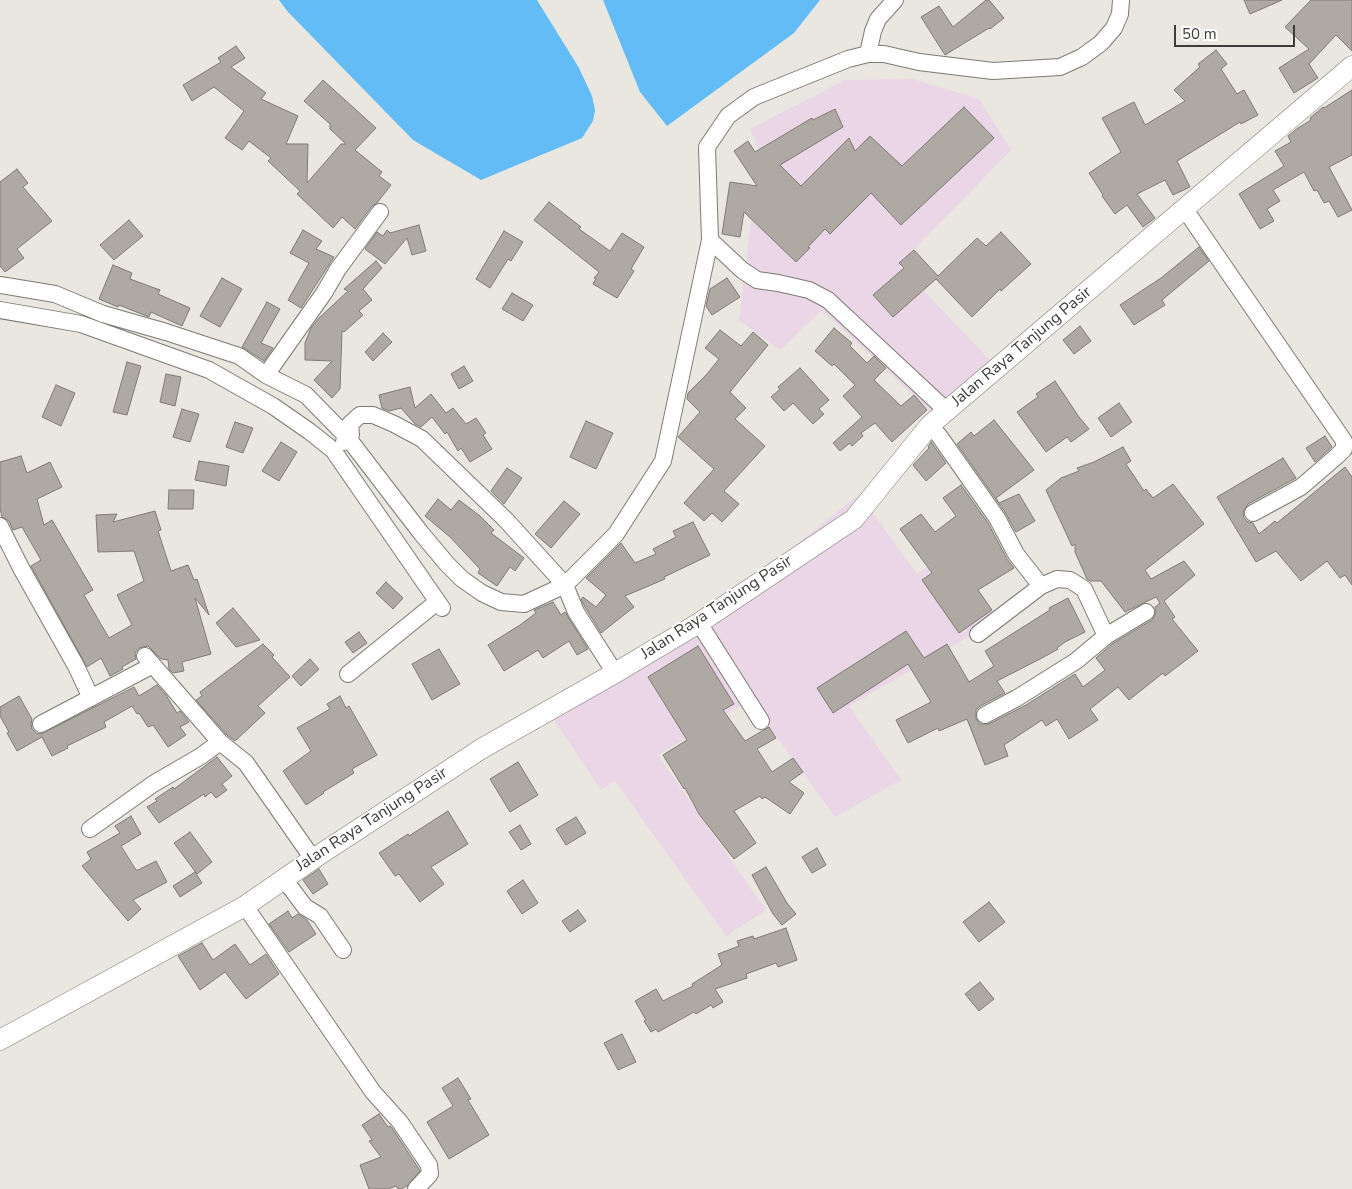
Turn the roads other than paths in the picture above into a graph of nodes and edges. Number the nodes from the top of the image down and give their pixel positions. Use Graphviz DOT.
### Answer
graph roads {
  1 [pos="895,0"];
  2 [pos="1121,0"];
  3 [pos="868,54"];
  4 [pos="1352,66"];
  5 [pos="1184,208"];
  6 [pos="380,212"];
  7 [pos="718,248"];
  8 [pos="0,285"];
  9 [pos="0,310"];
  10 [pos="266,375"];
  11 [pos="947,410"];
  12 [pos="930,426"];
  13 [pos="341,444"];
  14 [pos="1253,513"];
  15 [pos="0,526"];
  16 [pos="1041,586"];
  17 [pos="566,588"];
  18 [pos="1146,612"];
  19 [pos="699,622"];
  20 [pos="978,634"];
  21 [pos="1106,636"];
  22 [pos="615,673"];
  23 [pos="348,674"];
  24 [pos="91,698"];
  25 [pos="985,715"];
  26 [pos="761,722"];
  27 [pos="41,724"];
  28 [pos="220,742"];
  29 [pos="90,829"];
  30 [pos="313,858"];
  31 [pos="284,878"];
  32 [pos="245,906"];
  33 [pos="343,950"];
  34 [pos="0,1040"];
  35 [pos="416,1189"];
  1 -- 3 [label="street"];
  2 -- 3 [label="street"];
  3 -- 7 [label="street"];
  4 -- 5 [label="street, Jalan Raya Tanjung Pasir"];
  5 -- 11 [label="street, Jalan Raya Tanjung Pasir"];
  5 -- 14 [label="street"];
  6 -- 10 [label="street"];
  7 -- 11 [label="street"];
  7 -- 17 [label="street"];
  8 -- 10 [label="street"];
  9 -- 13 [label="street"];
  10 -- 13 [label="street"];
  11 -- 12 [label="street, Jalan Raya Tanjung Pasir"];
  12 -- 16 [label="street"];
  12 -- 19 [label="street, Jalan Raya Tanjung Pasir"];
  13 -- 17 [label="street"];
  13 -- 17 [label="street"];
  13 -- 23 [label="street"];
  15 -- 24 [label="street"];
  16 -- 20 [label="street"];
  16 -- 21 [label="street"];
  17 -- 22 [label="street"];
  18 -- 21 [label="street"];
  19 -- 22 [label="street, Jalan Raya Tanjung Pasir"];
  19 -- 26 [label="street"];
  21 -- 25 [label="street"];
  22 -- 30 [label="street, Jalan Raya Tanjung Pasir"];
  24 -- 27 [label="street"];
  24 -- 28 [label="street"];
  28 -- 29 [label="street"];
  28 -- 30 [label="street"];
  30 -- 31 [label="street, Jalan Raya Tanjung Pasir"];
  31 -- 32 [label="street, Jalan Raya Tanjung Pasir"];
  31 -- 33 [label="street"];
  32 -- 34 [label="street, Jalan Raya Tanjung Pasir"];
  32 -- 35 [label="street"];
}
